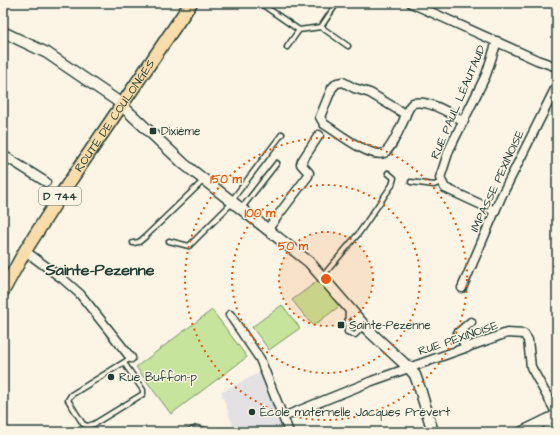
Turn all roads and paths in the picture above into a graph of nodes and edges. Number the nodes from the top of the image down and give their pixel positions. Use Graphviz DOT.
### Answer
graph roads {
  1 [pos="191,3"];
  2 [pos="260,3"];
  3 [pos="332,3"];
  4 [pos="411,3"];
  5 [pos="321,27"];
  6 [pos="299,30"];
  7 [pos="3,32"];
  8 [pos="496,41"];
  9 [pos="348,46"];
  10 [pos="287,47"];
  11 [pos="557,67"];
  12 [pos="557,84"];
  13 [pos="121,104"];
  14 [pos="405,114"];
  15 [pos="464,121"];
  16 [pos="282,134"];
  17 [pos="320,135"];
  18 [pos="3,155"];
  19 [pos="277,162"];
  20 [pos="388,173"];
  21 [pos="204,180"];
  22 [pos="46,182"];
  23 [pos="411,182"];
  24 [pos="441,182"];
  25 [pos="232,203"];
  26 [pos="241,210"];
  27 [pos="495,211"];
  28 [pos="267,230"];
  29 [pos="169,240"];
  30 [pos="133,243"];
  31 [pos="25,251"];
  32 [pos="322,277"];
  33 [pos="462,288"];
  34 [pos="3,292"];
  35 [pos="348,306"];
  36 [pos="230,316"];
  37 [pos="471,322"];
  38 [pos="365,326"];
  39 [pos="467,348"];
  40 [pos="128,360"];
  41 [pos="409,368"];
  42 [pos="557,414"];
  43 [pos="283,416"];
  44 [pos="545,421"];
  45 [pos="192,432"];
  46 [pos="204,432"];
  47 [pos="289,432"];
  48 [pos="433,432"];
  49 [pos="522,432"];
  50 [pos="552,432"];
  1 -- 13 [label="main road, ROUTE DE COULONGES / D 744"];
  2 -- 6 [label="lane"];
  3 -- 5 [label="lane"];
  4 -- 8 [label="street"];
  5 -- 6 [label="lane"];
  5 -- 9 [label="lane"];
  6 -- 10 [label="lane"];
  7 -- 13 [label="street"];
  8 -- 11 [label="street"];
  8 -- 15 [label="street, RUE PAUL LÉAUTAUD"];
  12 -- 27 [label="street, IMPASSE PEXINOISE"];
  13 -- 21 [label="street"];
  13 -- 31 [label="main road, ROUTE DE COULONGES / D 744"];
  14 -- 14 [label="street"];
  14 -- 15 [label="street"];
  15 -- 24 [label="street, RUE PAUL LÉAUTAUD"];
  16 -- 25 [label="lane"];
  17 -- 28 [label="street"];
  18 -- 22 [label="street"];
  19 -- 26 [label="lane"];
  20 -- 32 [label="lane"];
  21 -- 25 [label="street"];
  21 -- 30 [label="lane"];
  23 -- 24 [label="lane"];
  24 -- 27 [label="street"];
  25 -- 26 [label="street"];
  25 -- 29 [label="lane"];
  26 -- 28 [label="street"];
  27 -- 33 [label="street, IMPASSE PEXINOISE"];
  28 -- 32 [label="street"];
  31 -- 34 [label="main road, ROUTE DE COULONGES / D 744"];
  31 -- 40 [label="street"];
  32 -- 35 [label="street"];
  35 -- 38 [label="street"];
  35 -- 38 [label="lane"];
  36 -- 43 [label="street"];
  37 -- 39 [label="street"];
  38 -- 41 [label="street"];
  39 -- 41 [label="street, RUE PEXINOISE"];
  39 -- 42 [label="street, RUE PEXINOISE"];
  40 -- 40 [label="lane"];
  41 -- 43 [label="street, RUE PEXINOISE"];
  41 -- 48 [label="street"];
  42 -- 44 [label="street"];
  43 -- 47 [label="street"];
  44 -- 49 [label="street"];
  44 -- 50 [label="street"];
  45 -- 46 [label="street"];
}
